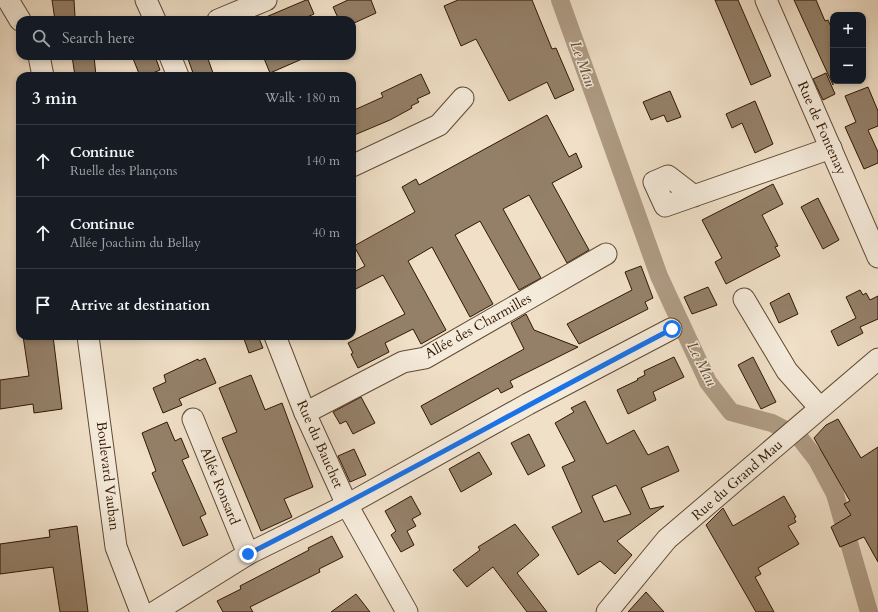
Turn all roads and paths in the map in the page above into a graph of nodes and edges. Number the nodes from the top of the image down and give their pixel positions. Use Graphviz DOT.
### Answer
graph roads {
  1 [pos="8,0"];
  2 [pos="146,0"];
  3 [pos="266,0"];
  4 [pos="766,0"];
  5 [pos="18,16"];
  6 [pos="153,16"];
  7 [pos="228,16"];
  8 [pos="40,60"];
  9 [pos="172,60"];
  10 [pos="42,72"];
  11 [pos="176,72"];
  12 [pos="463,98"];
  13 [pos="830,148"];
  14 [pos="356,164"];
  15 [pos="694,196"];
  16 [pos="606,254"];
  17 [pos="878,257"];
  18 [pos="744,298"];
  19 [pos="672,329"];
  20 [pos="89,340"];
  21 [pos="278,340"];
  22 [pos="878,358"];
  23 [pos="305,413"];
  24 [pos="812,414"];
  25 [pos="192,419"];
  26 [pos="347,504"];
  27 [pos="248,554"];
  28 [pos="142,612"];
  29 [pos="155,612"];
  30 [pos="407,612"];
  31 [pos="608,612"];
  1 -- 5 [label="street"];
  2 -- 6 [label="street"];
  3 -- 7 [label="street"];
  4 -- 13 [label="street, Rue de Fontenay"];
  8 -- 10 [label="street"];
  9 -- 11 [label="street"];
  12 -- 14 [label="street"];
  13 -- 15 [label="street"];
  13 -- 17 [label="street, Rue de Fontenay"];
  16 -- 23 [label="street, Allée des Charmilles"];
  18 -- 24 [label="street"];
  19 -- 26 [label="street"];
  20 -- 28 [label="street, Boulevard Vauban"];
  21 -- 23 [label="street, Rue du Bauchet"];
  22 -- 24 [label="street, Rue du Grand Mau"];
  23 -- 26 [label="street, Rue du Bauchet"];
  24 -- 31 [label="street, Rue du Grand Mau"];
  25 -- 27 [label="street, Allée Ronsard"];
  26 -- 27 [label="street"];
  26 -- 30 [label="street, Rue du Bauchet"];
  27 -- 29 [label="street"];
}
